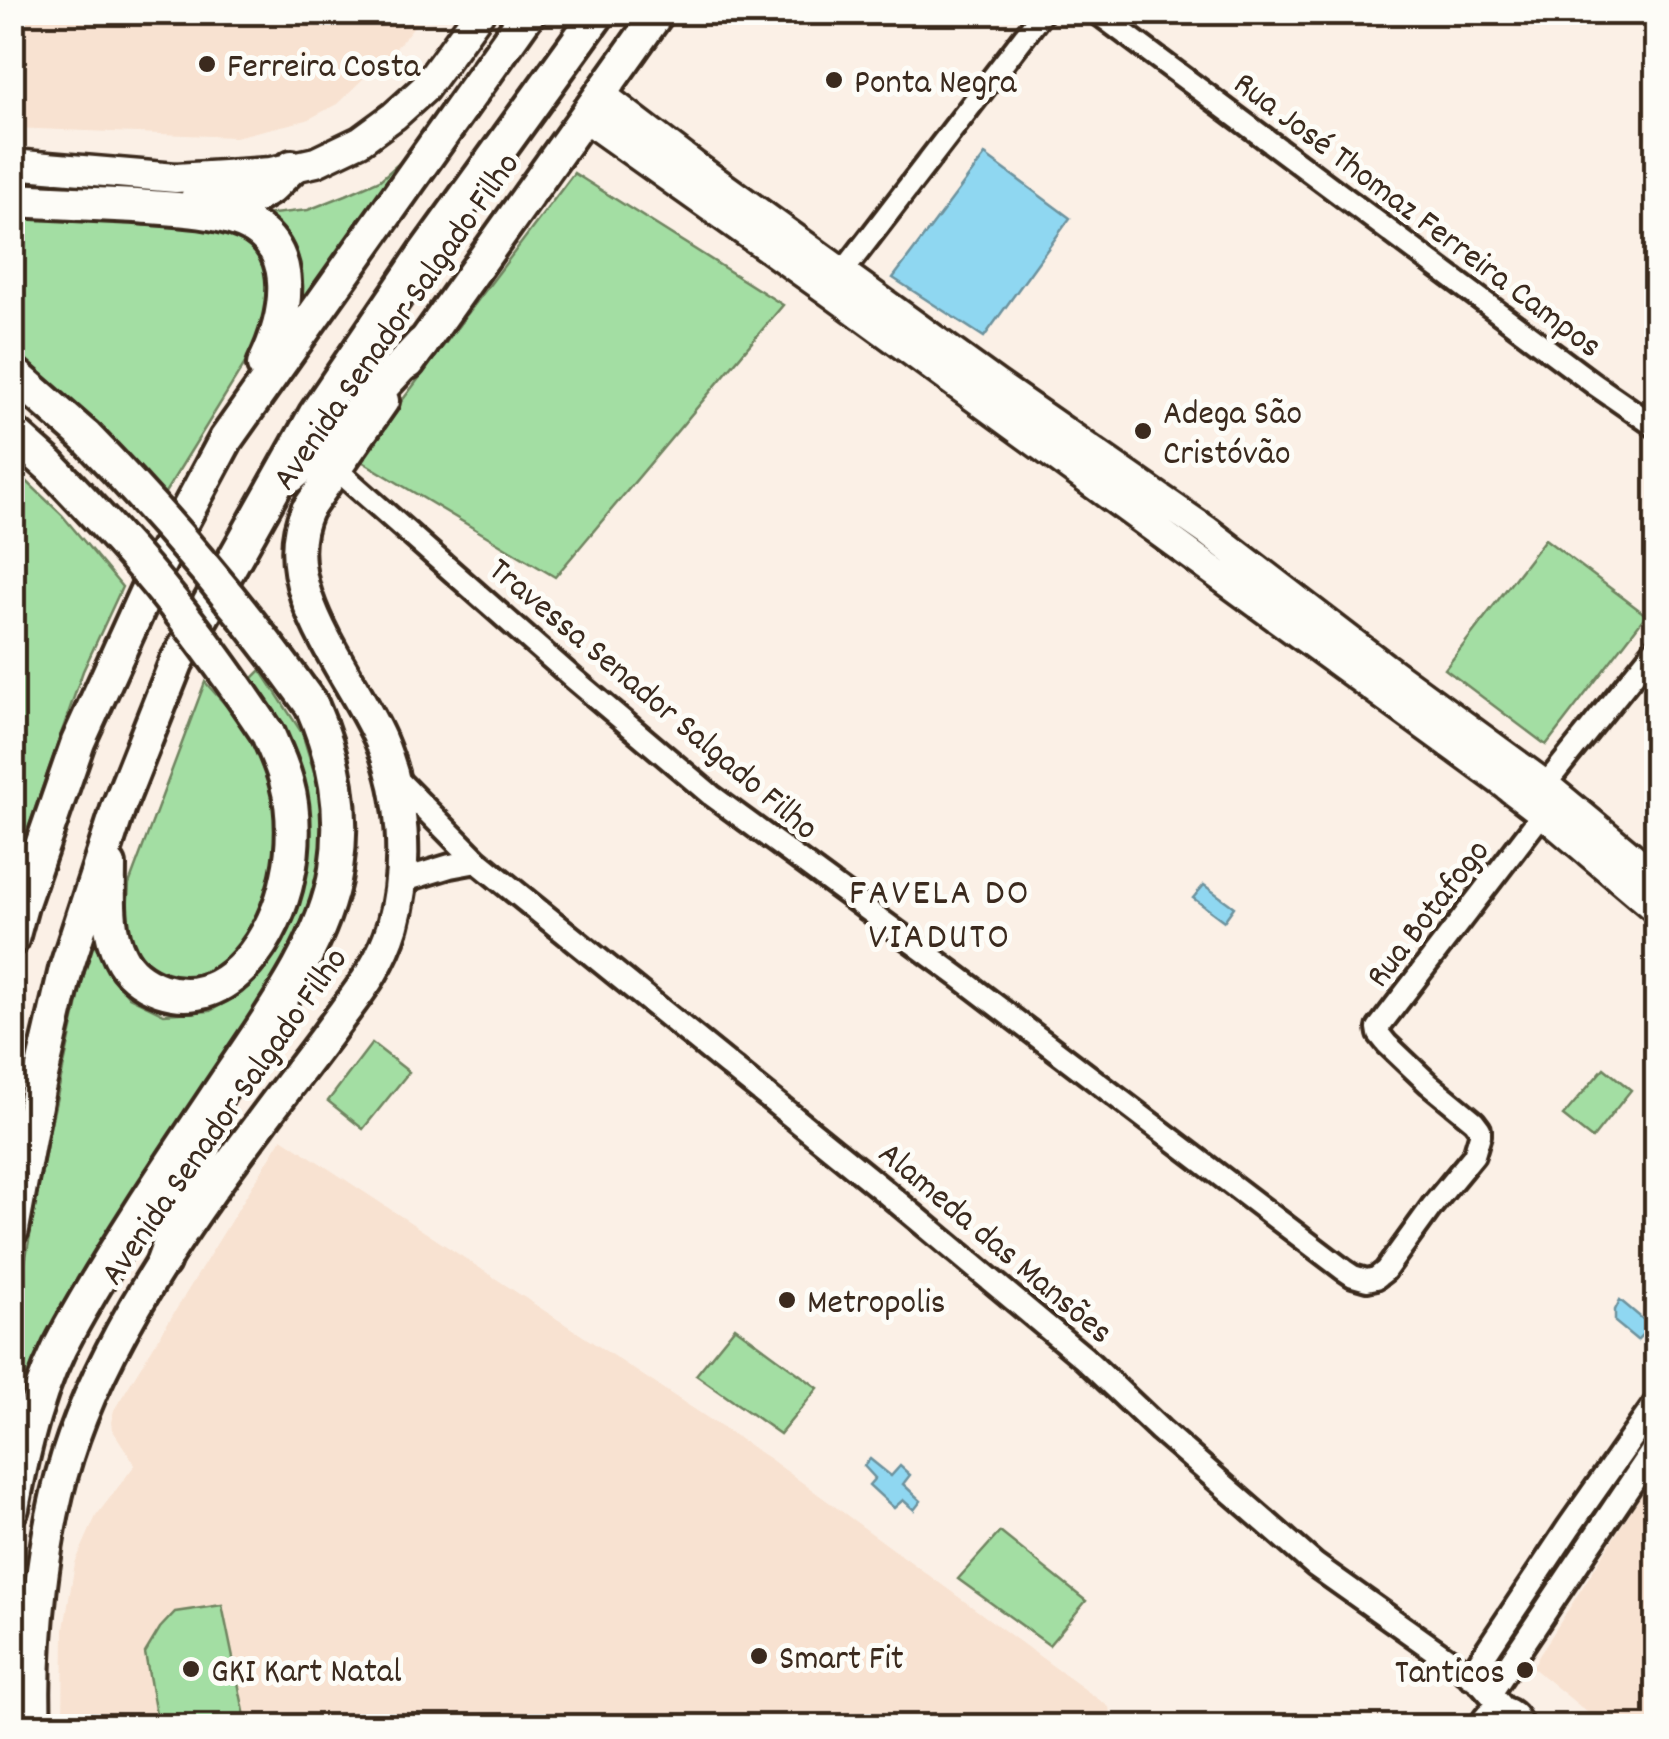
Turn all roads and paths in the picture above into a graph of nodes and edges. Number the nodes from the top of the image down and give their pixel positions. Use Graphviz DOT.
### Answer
graph roads {
  1 [pos="480,12"];
  2 [pos="529,12"];
  3 [pos="599,12"];
  4 [pos="659,12"];
  5 [pos="1044,12"];
  6 [pos="1096,12"];
  7 [pos="592,105"];
  8 [pos="12,164"];
  9 [pos="282,169"];
  10 [pos="12,188"];
  11 [pos="12,200"];
  12 [pos="836,282"];
  13 [pos="422,344"];
  14 [pos="12,372"];
  15 [pos="1656,428"];
  16 [pos="12,432"];
  17 [pos="226,439"];
  18 [pos="336,469"];
  19 [pos="273,492"];
  20 [pos="1656,648"];
  21 [pos="391,775"];
  22 [pos="1544,799"];
  23 [pos="108,841"];
  24 [pos="476,861"];
  25 [pos="1656,878"];
  26 [pos="401,881"];
  27 [pos="1656,909"];
  28 [pos="12,940"];
  29 [pos="231,1073"];
  30 [pos="12,1229"];
  31 [pos="162,1262"];
  32 [pos="1376,1278"];
  33 [pos="1656,1403"];
  34 [pos="1656,1446"];
  35 [pos="12,1508"];
  36 [pos="1470,1676"];
  37 [pos="1490,1711"];
  38 [pos="35,1726"];
  39 [pos="1521,1726"];
  1 -- 9 [label="main road"];
  2 -- 17 [label="highway, Avenida Senador Salgado Filho"];
  3 -- 19 [label="highway, Avenida Senador Salgado Filho"];
  4 -- 7 [label="main road, Avenida Senador Salgado Filho"];
  5 -- 12 [label="street"];
  6 -- 15 [label="street, Rua José Thomaz Ferreira Campos"];
  7 -- 12 [label="main road"];
  7 -- 13 [label="main road, Avenida Senador Salgado Filho"];
  8 -- 9 [label="main road"];
  9 -- 10 [label="highway"];
  11 -- 17 [label="highway"];
  12 -- 22 [label="main road"];
  13 -- 18 [label="main road, Avenida Senador Salgado Filho"];
  13 -- 19 [label="highway"];
  14 -- 29 [label="highway, bridge"];
  16 -- 23 [label="highway, bridge"];
  17 -- 28 [label="highway, Avenida Senador Salgado Filho"];
  18 -- 21 [label="main road, Avenida Senador Salgado Filho"];
  18 -- 32 [label="street, Travessa Senador Salgado Filho"];
  19 -- 23 [label="highway, Avenida Senador Salgado Filho"];
  20 -- 22 [label="street"];
  21 -- 24 [label="street, Alameda das Mansões"];
  21 -- 26 [label="main road, Avenida Senador Salgado Filho"];
  22 -- 25 [label="main road"];
  22 -- 27 [label="main road"];
  22 -- 32 [label="street, Rua Botafogo"];
  23 -- 30 [label="highway, Avenida Senador Salgado Filho"];
  24 -- 26 [label="street"];
  24 -- 36 [label="street, Alameda das Mansões"];
  26 -- 31 [label="main road, Avenida Senador Salgado Filho"];
  29 -- 31 [label="highway"];
  29 -- 35 [label="highway"];
  31 -- 38 [label="main road, Avenida Senador Salgado Filho"];
  33 -- 36 [label="street"];
  34 -- 37 [label="street"];
  36 -- 37 [label="street, Alameda das Mansões"];
  37 -- 39 [label="street, Alameda das Mansões"];
}
